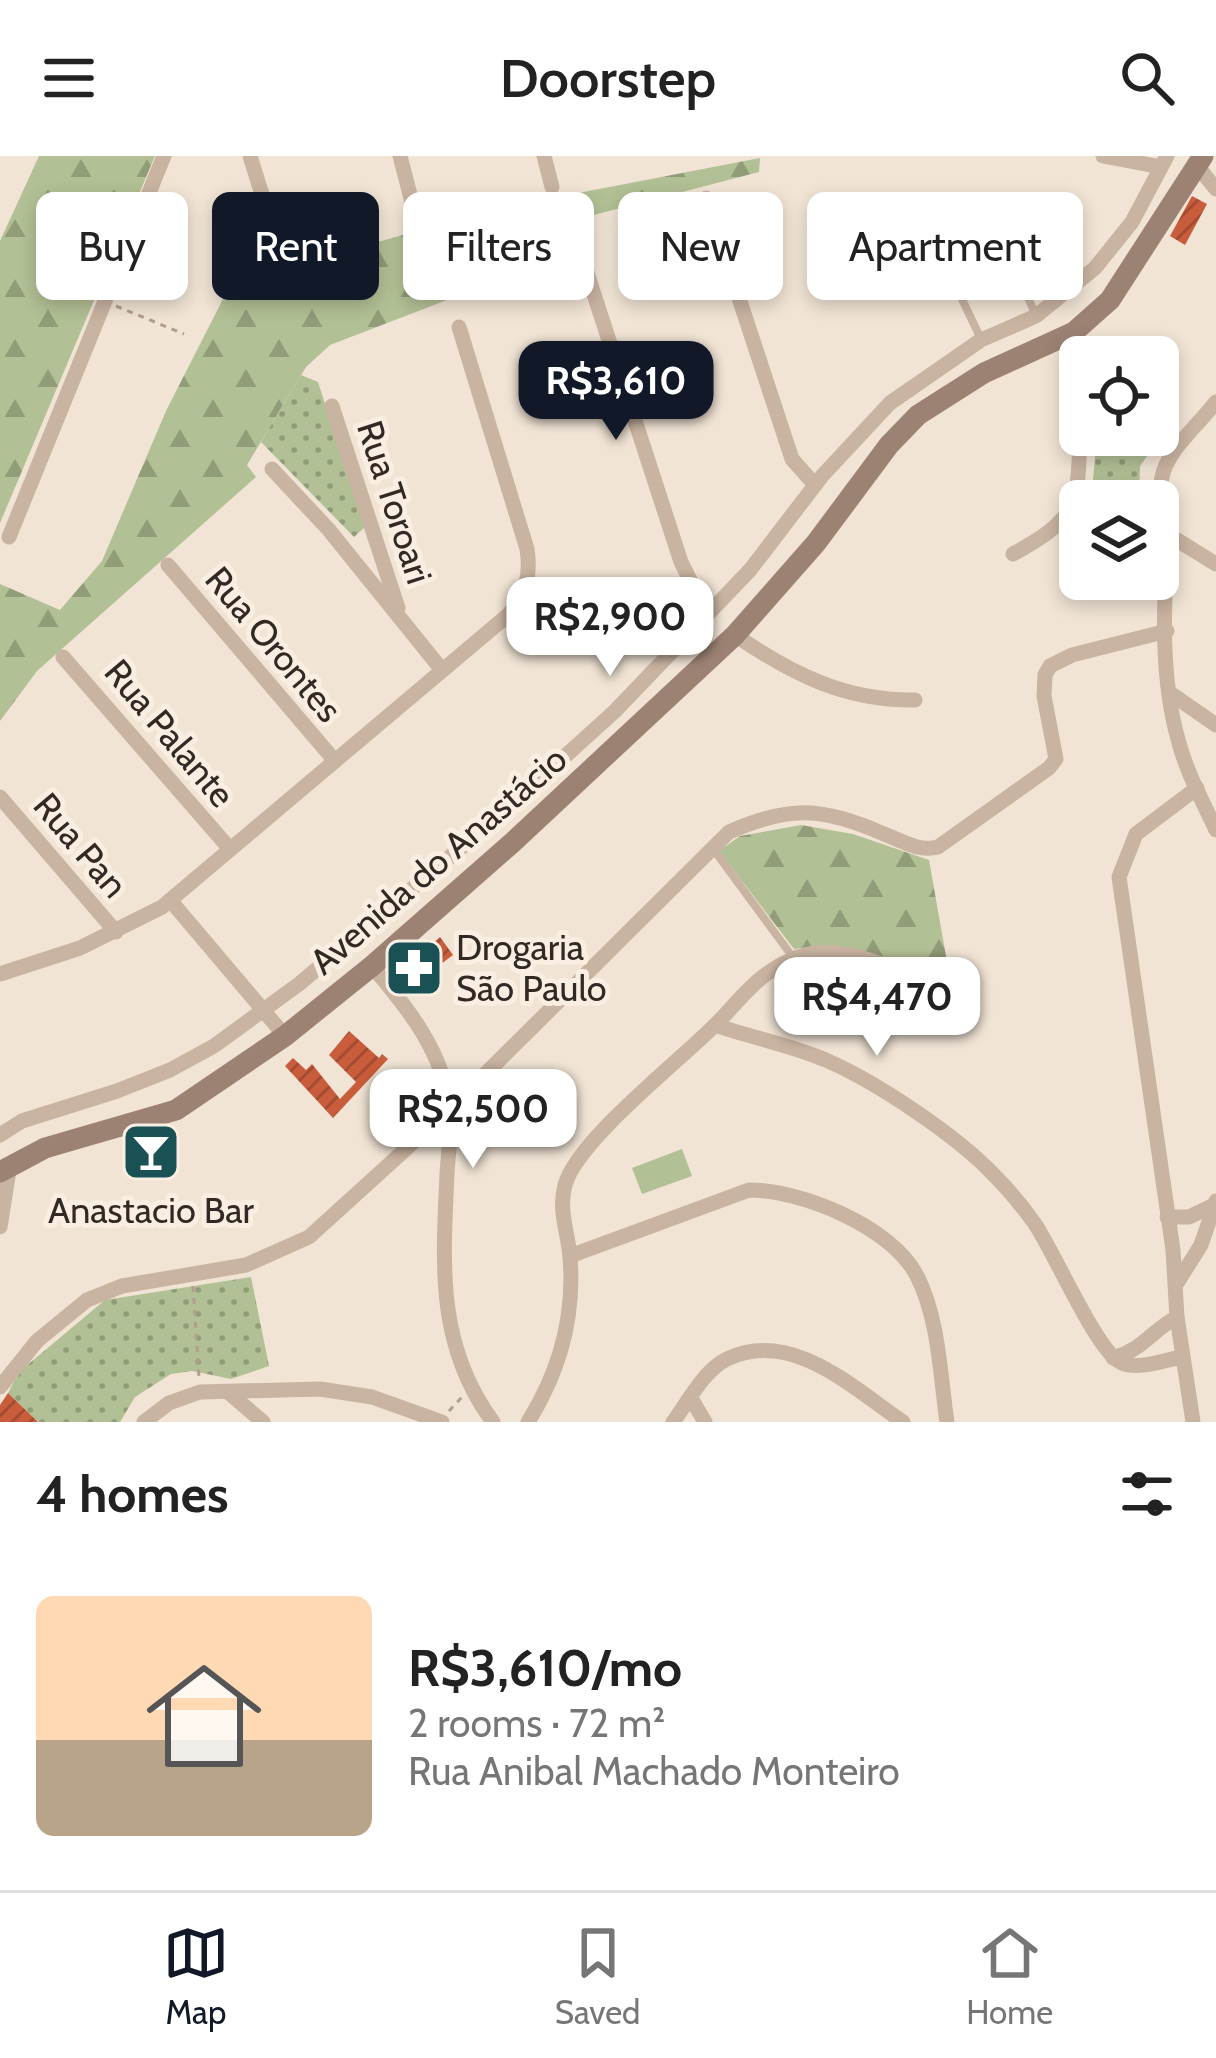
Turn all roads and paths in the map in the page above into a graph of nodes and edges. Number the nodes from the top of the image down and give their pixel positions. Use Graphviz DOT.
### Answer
graph roads {
  1 [pos="164,156"];
  2 [pos="250,156"];
  3 [pos="400,156"];
  4 [pos="544,156"];
  5 [pos="1103,156"];
  6 [pos="1164,162"];
  7 [pos="1201,162"];
  8 [pos="552,187"];
  9 [pos="1216,189"];
  10 [pos="261,192"];
  11 [pos="409,192"];
  12 [pos="594,294"];
  13 [pos="740,300"];
  14 [pos="103,301"];
  15 [pos="1036,316"];
  16 [pos="459,327"];
  17 [pos="1074,332"];
  18 [pos="184,334"];
  19 [pos="981,340"];
  20 [pos="1216,402"];
  21 [pos="332,406"];
  22 [pos="272,469"];
  23 [pos="1159,480"];
  24 [pos="815,485"];
  25 [pos="9,537"];
  26 [pos="1179,541"];
  27 [pos="1013,554"];
  28 [pos="1216,564"];
  29 [pos="168,565"];
  30 [pos="1166,600"];
  31 [pos="706,614"];
  32 [pos="400,616"];
  33 [pos="1167,631"];
  34 [pos="735,635"];
  35 [pos="63,657"];
  36 [pos="442,670"];
  37 [pos="1170,693"];
  38 [pos="915,700"];
  39 [pos="1216,725"];
  40 [pos="334,761"];
  41 [pos="1205,794"];
  42 [pos="0,797"];
  43 [pos="1216,830"];
  44 [pos="230,849"];
  45 [pos="716,853"];
  46 [pos="170,900"];
  47 [pos="116,932"];
  48 [pos="789,952"];
  49 [pos="372,966"];
  50 [pos="0,974"];
  51 [pos="944,992"];
  52 [pos="263,1010"];
  53 [pos="715,1025"];
  54 [pos="285,1036"];
  55 [pos="450,1109"];
  56 [pos="0,1135"];
  57 [pos="5,1168"];
  58 [pos="1215,1203"];
  59 [pos="1167,1217"];
  60 [pos="0,1227"];
  61 [pos="570,1256"];
  62 [pos="192,1272"];
  63 [pos="1177,1283"];
  64 [pos="1177,1317"];
  65 [pos="25,1354"];
  66 [pos="1182,1357"];
  67 [pos="1113,1358"];
  68 [pos="0,1370"];
  69 [pos="0,1387"];
  70 [pos="472,1388"];
  71 [pos="200,1392"];
  72 [pos="228,1392"];
  73 [pos="691,1398"];
  74 [pos="441,1421"];
  75 [pos="144,1422"];
  76 [pos="263,1422"];
  77 [pos="493,1422"];
  78 [pos="528,1422"];
  79 [pos="673,1422"];
  80 [pos="705,1422"];
  81 [pos="903,1422"];
  82 [pos="947,1422"];
  83 [pos="1193,1422"];
  1 -- 14 [label="street"];
  2 -- 10 [label="street"];
  3 -- 11 [label="street"];
  4 -- 8 [label="street"];
  5 -- 6 [label="street"];
  6 -- 15 [label="street, Avenida do Anastácio"];
  7 -- 9 [label="street"];
  7 -- 17 [label="main road, Avenida do Anastácio"];
  12 -- 31 [label="street"];
  13 -- 24 [label="street"];
  14 -- 18 [label="path"];
  14 -- 25 [label="street"];
  15 -- 19 [label="street, Avenida do Anastácio"];
  15 -- 19 [label="lane"];
  16 -- 36 [label="street"];
  17 -- 27 [label="street"];
  17 -- 34 [label="main road, Avenida do Anastácio"];
  19 -- 24 [label="street, Avenida do Anastácio"];
  20 -- 23 [label="street"];
  21 -- 32 [label="street, Rua Toroari"];
  22 -- 32 [label="street"];
  24 -- 31 [label="street, Avenida do Anastácio"];
  26 -- 28 [label="street"];
  29 -- 40 [label="street, Rua Orontes"];
  30 -- 33 [label="street"];
  31 -- 52 [label="street, Avenida do Anastácio"];
  32 -- 36 [label="street"];
  33 -- 37 [label="street"];
  33 -- 55 [label="street"];
  34 -- 38 [label="street"];
  34 -- 49 [label="main road, Avenida do Anastácio"];
  35 -- 44 [label="street, Rua Palante"];
  36 -- 40 [label="street"];
  37 -- 39 [label="street"];
  37 -- 41 [label="street"];
  40 -- 44 [label="street"];
  41 -- 43 [label="street"];
  41 -- 59 [label="street"];
  42 -- 47 [label="street, Rua Pan"];
  44 -- 46 [label="street"];
  45 -- 48 [label="lane"];
  46 -- 47 [label="street"];
  46 -- 52 [label="street"];
  47 -- 50 [label="street"];
  49 -- 54 [label="main road, Avenida do Anastácio"];
  49 -- 55 [label="street"];
  51 -- 53 [label="street"];
  52 -- 54 [label="street"];
  52 -- 56 [label="street, Avenida do Anastácio"];
  53 -- 61 [label="street"];
  53 -- 67 [label="street"];
  54 -- 57 [label="main road, Avenida do Anastácio"];
  55 -- 62 [label="street"];
  55 -- 70 [label="street"];
  57 -- 60 [label="street"];
  58 -- 59 [label="street"];
  58 -- 63 [label="street"];
  59 -- 63 [label="street"];
  61 -- 78 [label="street"];
  61 -- 82 [label="street"];
  62 -- 65 [label="street"];
  62 -- 71 [label="path"];
  63 -- 64 [label="street"];
  64 -- 66 [label="street"];
  64 -- 67 [label="street"];
  65 -- 68 [label="street"];
  65 -- 69 [label="street"];
  66 -- 67 [label="street"];
  66 -- 83 [label="street"];
  70 -- 74 [label="path"];
  70 -- 77 [label="street"];
  71 -- 72 [label="street"];
  71 -- 75 [label="street"];
  72 -- 74 [label="street"];
  72 -- 76 [label="street"];
  73 -- 79 [label="street"];
  73 -- 80 [label="street"];
  73 -- 81 [label="street"];
}
